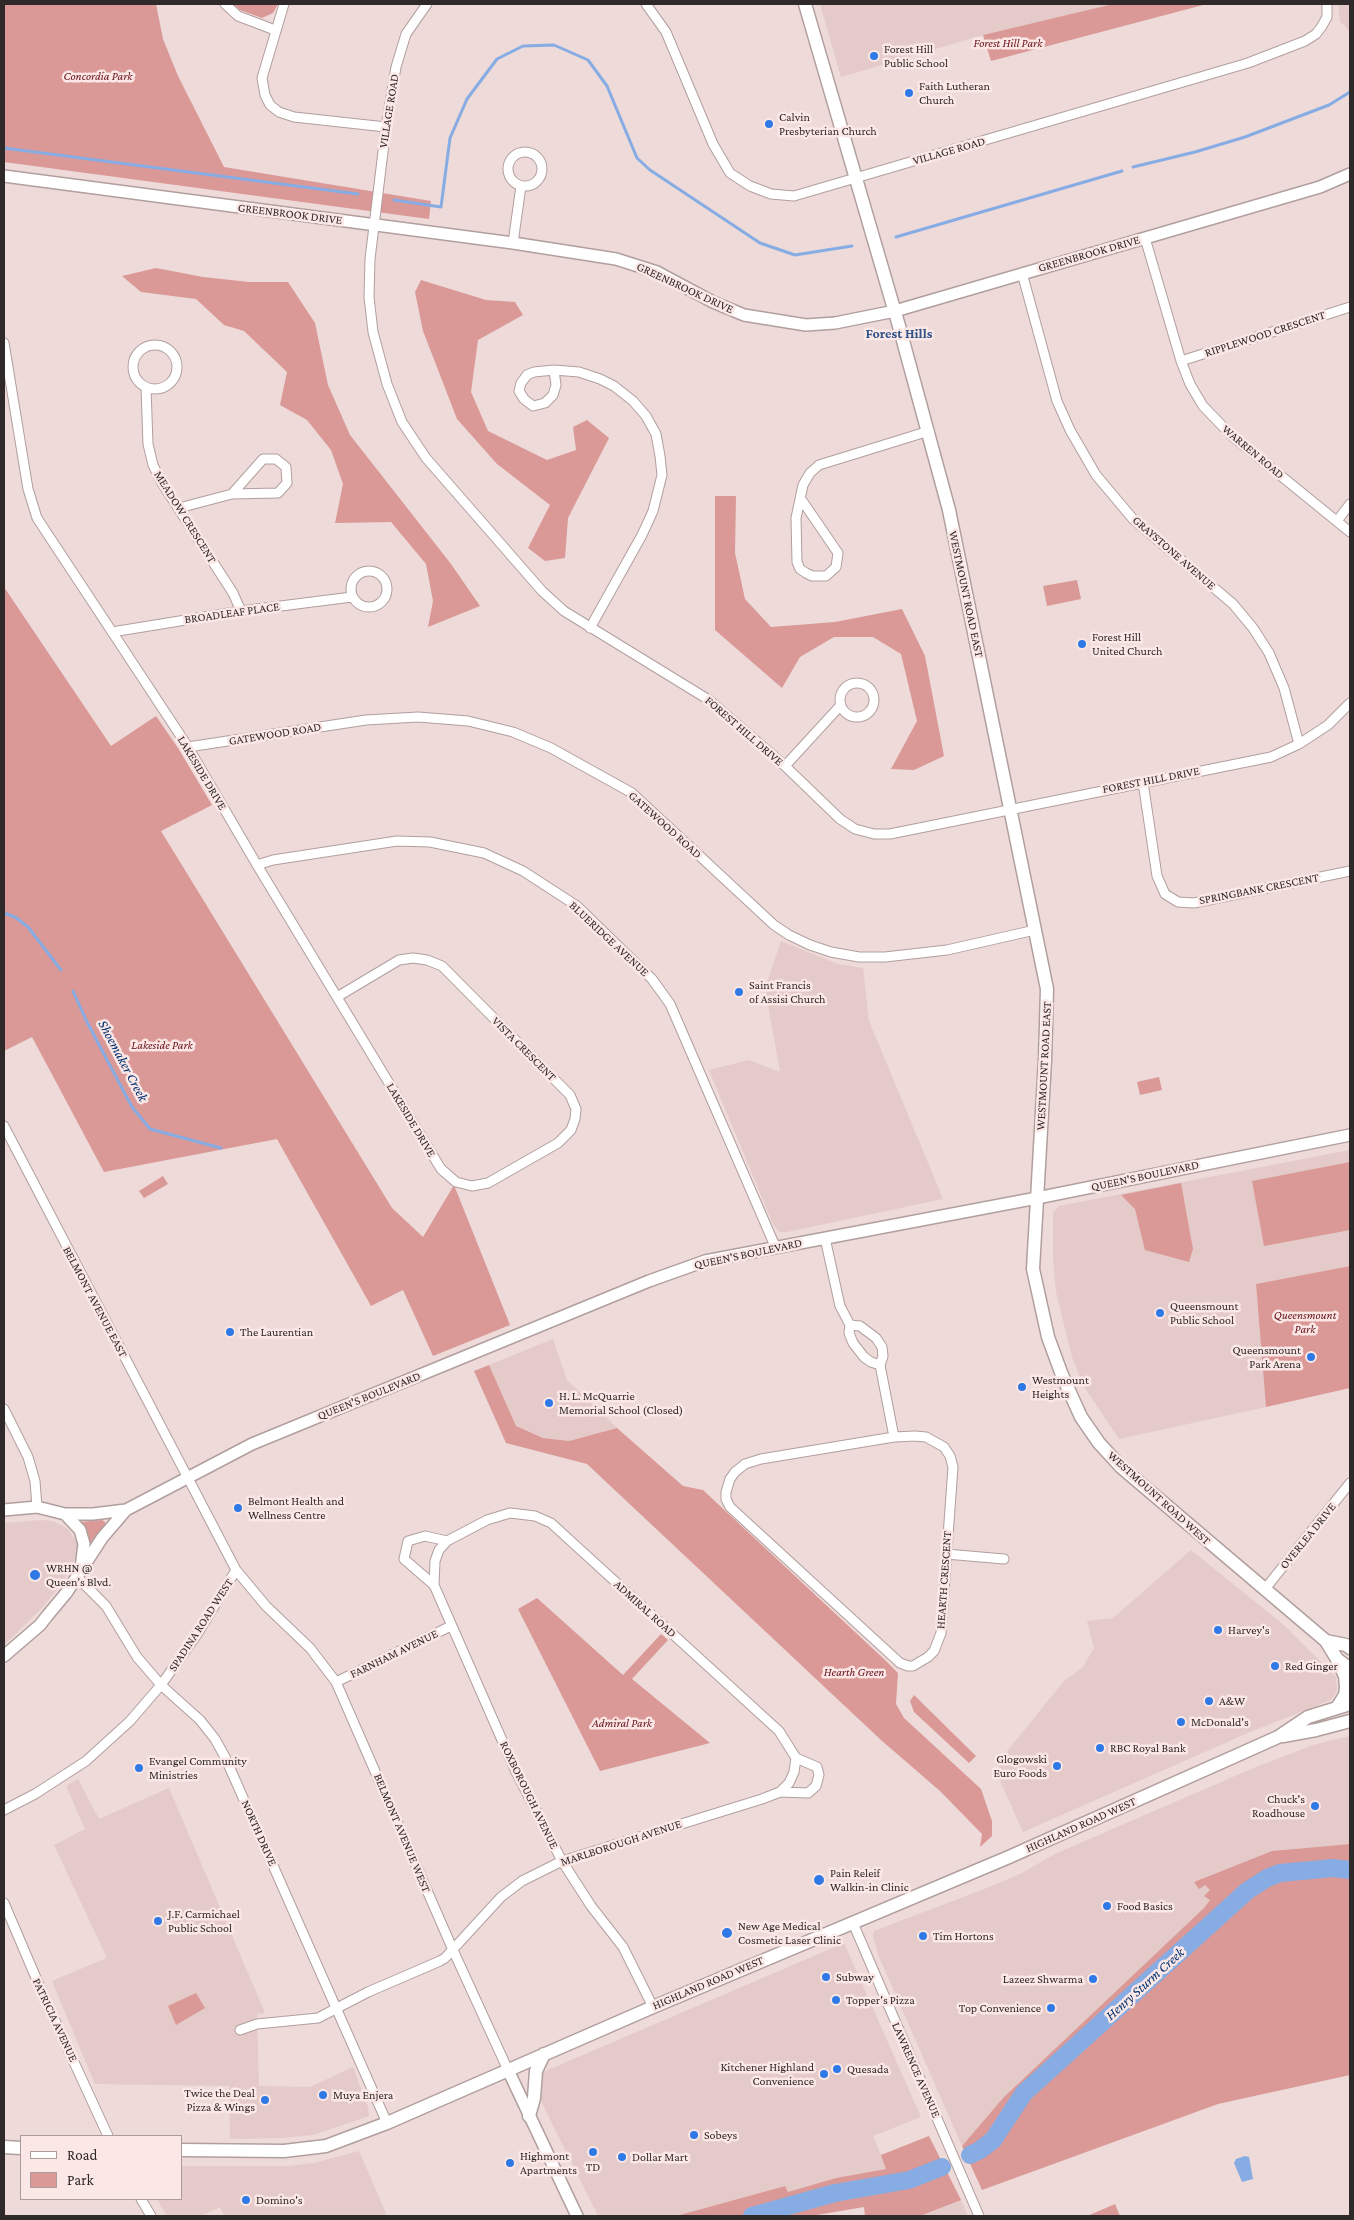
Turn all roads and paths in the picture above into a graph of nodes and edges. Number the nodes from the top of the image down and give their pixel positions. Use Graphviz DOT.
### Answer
graph roads {
  1 [pos="224,4"];
  2 [pos="284,4"];
  3 [pos="427,4"];
  4 [pos="646,4"];
  5 [pos="805,4"];
  6 [pos="1326,4"];
  7 [pos="275,30"];
  8 [pos="386,127"];
  9 [pos="1350,174"];
  10 [pos="4,176"];
  11 [pos="856,178"];
  12 [pos="522,186"];
  13 [pos="374,225"];
  14 [pos="1145,238"];
  15 [pos="513,243"];
  16 [pos="1022,273"];
  17 [pos="1350,306"];
  18 [pos="895,311"];
  19 [pos="4,343"];
  20 [pos="1180,361"];
  21 [pos="554,370"];
  22 [pos="146,388"];
  23 [pos="929,431"];
  24 [pos="232,494"];
  25 [pos="800,499"];
  26 [pos="1350,504"];
  27 [pos="179,508"];
  28 [pos="1337,521"];
  29 [pos="1350,532"];
  30 [pos="352,597"];
  31 [pos="242,611"];
  32 [pos="590,628"];
  33 [pos="112,632"];
  34 [pos="1350,704"];
  35 [pos="840,706"];
  36 [pos="1299,744"];
  37 [pos="188,747"];
  38 [pos="785,766"];
  39 [pos="1144,782"];
  40 [pos="1011,808"];
  41 [pos="257,865"];
  42 [pos="1350,871"];
  43 [pos="1035,930"];
  44 [pos="337,997"];
  45 [pos="4,1126"];
  46 [pos="1350,1135"];
  47 [pos="456,1182"];
  48 [pos="1037,1198"];
  49 [pos="825,1238"];
  50 [pos="775,1246"];
  51 [pos="850,1326"];
  52 [pos="880,1365"];
  53 [pos="4,1409"];
  54 [pos="894,1437"];
  55 [pos="187,1477"];
  56 [pos="1350,1483"];
  57 [pos="37,1507"];
  58 [pos="4,1510"];
  59 [pos="126,1510"];
  60 [pos="65,1514"];
  61 [pos="447,1541"];
  62 [pos="946,1554"];
  63 [pos="1004,1559"];
  64 [pos="236,1570"];
  65 [pos="79,1574"];
  66 [pos="434,1585"];
  67 [pos="1265,1589"];
  68 [pos="451,1626"];
  69 [pos="1326,1641"];
  70 [pos="1350,1648"];
  71 [pos="4,1656"];
  72 [pos="1337,1659"];
  73 [pos="1350,1669"];
  74 [pos="336,1682"];
  75 [pos="161,1684"];
  76 [pos="1350,1704"];
  77 [pos="1337,1708"];
  78 [pos="1350,1721"];
  79 [pos="1278,1737"];
  80 [pos="796,1758"];
  81 [pos="780,1792"];
  82 [pos="4,1810"];
  83 [pos="562,1860"];
  84 [pos="4,1903"];
  85 [pos="853,1923"];
  86 [pos="453,1950"];
  87 [pos="337,2007"];
  88 [pos="654,2007"];
  89 [pos="240,2030"];
  90 [pos="544,2054"];
  91 [pos="508,2070"];
  92 [pos="529,2116"];
  93 [pos="387,2123"];
  94 [pos="108,2135"];
  95 [pos="4,2147"];
  96 [pos="20,2148"];
  97 [pos="182,2150"];
  98 [pos="142,2200"];
  99 [pos="151,2216"];
  100 [pos="576,2216"];
  101 [pos="979,2216"];
  1 -- 7 [label="street"];
  2 -- 7 [label="street"];
  3 -- 8 [label="street, VILLAGE ROAD"];
  4 -- 11 [label="street, VILLAGE ROAD"];
  5 -- 11 [label="main road, WESTMOUNT ROAD EAST"];
  6 -- 11 [label="street, VILLAGE ROAD"];
  7 -- 8 [label="street"];
  8 -- 13 [label="street, VILLAGE ROAD"];
  9 -- 14 [label="street, GREENBROOK DRIVE"];
  10 -- 13 [label="street, GREENBROOK DRIVE"];
  11 -- 18 [label="main road, WESTMOUNT ROAD EAST"];
  12 -- 12 [label="street"];
  12 -- 15 [label="street"];
  13 -- 15 [label="street, GREENBROOK DRIVE"];
  13 -- 32 [label="street, FOREST HILL DRIVE"];
  14 -- 16 [label="street, GREENBROOK DRIVE"];
  14 -- 20 [label="street, WARREN ROAD"];
  15 -- 18 [label="street, GREENBROOK DRIVE"];
  16 -- 18 [label="street, GREENBROOK DRIVE"];
  16 -- 36 [label="street, GRAYSTONE AVENUE"];
  17 -- 20 [label="street, RIPPLEWOOD CRESCENT"];
  18 -- 23 [label="main road, WESTMOUNT ROAD EAST"];
  19 -- 33 [label="street, LAKESIDE DRIVE"];
  20 -- 28 [label="street, WARREN ROAD"];
  21 -- 21 [label="street"];
  21 -- 32 [label="street"];
  22 -- 22 [label="street"];
  22 -- 27 [label="street, MEADOW CRESCENT"];
  23 -- 25 [label="street"];
  23 -- 40 [label="main road, WESTMOUNT ROAD EAST"];
  24 -- 24 [label="street"];
  24 -- 27 [label="street"];
  25 -- 25 [label="street"];
  26 -- 28 [label="street"];
  27 -- 31 [label="street, MEADOW CRESCENT"];
  28 -- 29 [label="street, WARREN ROAD"];
  30 -- 30 [label="street, BROADLEAF PLACE"];
  30 -- 31 [label="street, BROADLEAF PLACE"];
  31 -- 33 [label="street, BROADLEAF PLACE"];
  32 -- 38 [label="street, FOREST HILL DRIVE"];
  33 -- 37 [label="street, LAKESIDE DRIVE"];
  34 -- 36 [label="street, FOREST HILL DRIVE"];
  35 -- 38 [label="street"];
  36 -- 39 [label="street, FOREST HILL DRIVE"];
  37 -- 41 [label="street, LAKESIDE DRIVE"];
  37 -- 43 [label="street, GATEWOOD ROAD"];
  38 -- 40 [label="street, FOREST HILL DRIVE"];
  39 -- 40 [label="street, FOREST HILL DRIVE"];
  39 -- 42 [label="street, SPRINGBANK CRESCENT"];
  40 -- 43 [label="main road, WESTMOUNT ROAD EAST"];
  41 -- 44 [label="street, LAKESIDE DRIVE"];
  41 -- 50 [label="street, BLUERIDGE AVENUE"];
  43 -- 48 [label="main road, WESTMOUNT ROAD EAST"];
  44 -- 47 [label="street, LAKESIDE DRIVE"];
  44 -- 47 [label="street, VISTA CRESCENT"];
  45 -- 55 [label="street, BELMONT AVENUE EAST"];
  46 -- 48 [label="street, QUEEN'S BOULEVARD"];
  48 -- 49 [label="street, QUEEN'S BOULEVARD"];
  48 -- 67 [label="main road, WESTMOUNT ROAD WEST"];
  49 -- 50 [label="street, QUEEN'S BOULEVARD"];
  49 -- 51 [label="street"];
  50 -- 55 [label="street, QUEEN'S BOULEVARD"];
  51 -- 52 [label="street"];
  51 -- 52 [label="street"];
  52 -- 54 [label="street"];
  53 -- 57 [label="street"];
  54 -- 62 [label="street, HEARTH CRESCENT"];
  54 -- 62 [label="street, HEARTH CRESCENT"];
  55 -- 59 [label="street, QUEEN'S BOULEVARD"];
  55 -- 64 [label="street, BELMONT AVENUE WEST"];
  56 -- 67 [label="street, OVERLEA DRIVE"];
  57 -- 58 [label="street, QUEEN'S BOULEVARD"];
  57 -- 60 [label="street, QUEEN'S BOULEVARD"];
  59 -- 60 [label="street, QUEEN'S BOULEVARD"];
  59 -- 65 [label="street, QUEEN'S BOULEVARD"];
  60 -- 65 [label="street"];
  61 -- 66 [label="street"];
  61 -- 66 [label="street"];
  61 -- 80 [label="street, ADMIRAL ROAD"];
  62 -- 63 [label="street"];
  64 -- 74 [label="street, BELMONT AVENUE WEST"];
  64 -- 75 [label="street, SPADINA ROAD WEST"];
  65 -- 71 [label="street, QUEEN'S BOULEVARD"];
  65 -- 75 [label="street, NORTH DRIVE"];
  66 -- 68 [label="street"];
  67 -- 69 [label="main road, WESTMOUNT ROAD WEST"];
  68 -- 74 [label="street, FARNHAM AVENUE"];
  68 -- 83 [label="street, ROXBOROUGH AVENUE"];
  69 -- 70 [label="main road, WESTMOUNT ROAD WEST"];
  69 -- 72 [label="main road, WESTMOUNT ROAD WEST"];
  72 -- 73 [label="main road, WESTMOUNT ROAD WEST"];
  72 -- 77 [label="main road"];
  74 -- 86 [label="street, BELMONT AVENUE WEST"];
  75 -- 82 [label="street, SPADINA ROAD WEST"];
  75 -- 87 [label="street, NORTH DRIVE"];
  76 -- 77 [label="main road, HIGHLAND ROAD WEST"];
  77 -- 79 [label="main road, HIGHLAND ROAD WEST"];
  78 -- 79 [label="main road, HIGHLAND ROAD WEST"];
  79 -- 85 [label="main road, HIGHLAND ROAD WEST"];
  80 -- 81 [label="street, MARLBOROUGH AVENUE"];
  80 -- 81 [label="street, MARLBOROUGH AVENUE"];
  81 -- 83 [label="street, MARLBOROUGH AVENUE"];
  83 -- 86 [label="street, MARLBOROUGH AVENUE"];
  83 -- 88 [label="street, ROXBOROUGH AVENUE"];
  84 -- 94 [label="street, PATRICIA AVENUE"];
  85 -- 88 [label="main road, HIGHLAND ROAD WEST"];
  85 -- 101 [label="street, LAWRENCE AVENUE"];
  86 -- 87 [label="street, MARLBOROUGH AVENUE"];
  86 -- 91 [label="street, BELMONT AVENUE WEST"];
  87 -- 89 [label="street, MARLBOROUGH AVENUE"];
  87 -- 93 [label="street, NORTH DRIVE"];
  88 -- 90 [label="main road, HIGHLAND ROAD WEST"];
  90 -- 91 [label="main road, HIGHLAND ROAD WEST"];
  90 -- 92 [label="main road"];
  91 -- 92 [label="street, BELMONT AVENUE WEST"];
  91 -- 93 [label="main road, HIGHLAND ROAD WEST"];
  92 -- 100 [label="street, BELMONT AVENUE WEST"];
  93 -- 97 [label="main road, HIGHLAND ROAD WEST"];
  95 -- 96 [label="main road"];
  98 -- 99 [label="street"];
}
